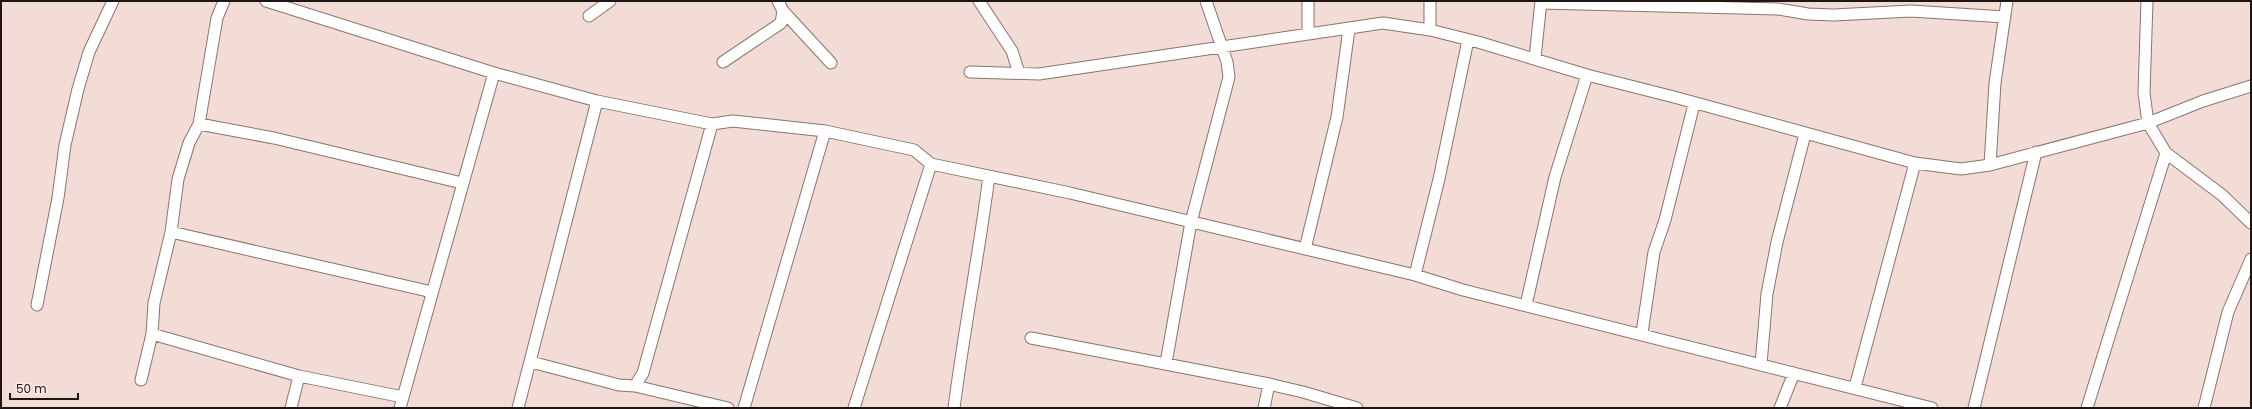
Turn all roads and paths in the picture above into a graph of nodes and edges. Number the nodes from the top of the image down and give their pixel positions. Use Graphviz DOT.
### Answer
graph roads {
  1 [pos="113,1"];
  2 [pos="224,1"];
  3 [pos="266,1"];
  4 [pos="610,1"];
  5 [pos="979,1"];
  6 [pos="1206,1"];
  7 [pos="1308,1"];
  8 [pos="1430,1"];
  9 [pos="2007,1"];
  10 [pos="2147,1"];
  11 [pos="1541,2"];
  12 [pos="781,6"];
  13 [pos="588,16"];
  14 [pos="2005,17"];
  15 [pos="1349,29"];
  16 [pos="1430,30"];
  17 [pos="1308,33"];
  18 [pos="1468,40"];
  19 [pos="1221,46"];
  20 [pos="1535,58"];
  21 [pos="723,62"];
  22 [pos="831,63"];
  23 [pos="494,72"];
  24 [pos="970,72"];
  25 [pos="1019,73"];
  26 [pos="1586,75"];
  27 [pos="2251,86"];
  28 [pos="597,101"];
  29 [pos="1694,104"];
  30 [pos="2148,123"];
  31 [pos="199,124"];
  32 [pos="712,124"];
  33 [pos="825,131"];
  34 [pos="1805,134"];
  35 [pos="2036,152"];
  36 [pos="2166,152"];
  37 [pos="1915,163"];
  38 [pos="931,164"];
  39 [pos="1990,165"];
  40 [pos="989,176"];
  41 [pos="462,183"];
  42 [pos="1191,222"];
  43 [pos="2251,222"];
  44 [pos="171,232"];
  45 [pos="1305,249"];
  46 [pos="2251,259"];
  47 [pos="1415,275"];
  48 [pos="432,292"];
  49 [pos="37,305"];
  50 [pos="1526,305"];
  51 [pos="1642,333"];
  52 [pos="152,334"];
  53 [pos="1031,338"];
  54 [pos="531,362"];
  55 [pos="1166,363"];
  56 [pos="1761,364"];
  57 [pos="1794,373"];
  58 [pos="299,376"];
  59 [pos="141,380"];
  60 [pos="1269,384"];
  61 [pos="635,386"];
  62 [pos="1855,388"];
  63 [pos="403,397"];
  64 [pos="291,408"];
  65 [pos="400,408"];
  66 [pos="518,408"];
  67 [pos="728,408"];
  68 [pos="744,408"];
  69 [pos="854,408"];
  70 [pos="954,408"];
  71 [pos="1264,408"];
  72 [pos="1357,408"];
  73 [pos="1780,408"];
  74 [pos="1932,408"];
  75 [pos="1974,408"];
  76 [pos="2087,408"];
  77 [pos="2204,408"];
  1 -- 49 [label="street"];
  2 -- 31 [label="street"];
  3 -- 23 [label="street"];
  4 -- 13 [label="street"];
  5 -- 25 [label="street"];
  6 -- 19 [label="street"];
  7 -- 17 [label="street"];
  8 -- 16 [label="street"];
  9 -- 14 [label="street"];
  10 -- 30 [label="street"];
  11 -- 14 [label="street"];
  11 -- 20 [label="street"];
  12 -- 21 [label="street"];
  12 -- 22 [label="street"];
  14 -- 39 [label="street"];
  15 -- 16 [label="street"];
  15 -- 17 [label="street"];
  15 -- 45 [label="street"];
  16 -- 18 [label="street"];
  17 -- 19 [label="street"];
  18 -- 20 [label="street"];
  18 -- 47 [label="street"];
  19 -- 25 [label="street"];
  19 -- 42 [label="street"];
  20 -- 26 [label="street"];
  23 -- 28 [label="street"];
  23 -- 41 [label="street"];
  24 -- 25 [label="street"];
  26 -- 29 [label="street"];
  26 -- 50 [label="street"];
  27 -- 30 [label="street"];
  28 -- 32 [label="street"];
  28 -- 54 [label="street"];
  29 -- 34 [label="street"];
  29 -- 51 [label="street"];
  30 -- 35 [label="street"];
  30 -- 36 [label="street"];
  31 -- 41 [label="street"];
  31 -- 44 [label="street"];
  32 -- 33 [label="street"];
  32 -- 61 [label="street"];
  33 -- 38 [label="street"];
  33 -- 68 [label="street"];
  34 -- 37 [label="street"];
  34 -- 56 [label="street"];
  35 -- 39 [label="street"];
  35 -- 75 [label="street"];
  36 -- 43 [label="street"];
  36 -- 76 [label="street"];
  37 -- 39 [label="street"];
  37 -- 62 [label="street"];
  38 -- 40 [label="street"];
  38 -- 69 [label="street"];
  40 -- 42 [label="street"];
  40 -- 70 [label="street"];
  41 -- 48 [label="street"];
  42 -- 45 [label="street"];
  42 -- 55 [label="street"];
  44 -- 48 [label="street"];
  44 -- 52 [label="street"];
  45 -- 47 [label="street"];
  46 -- 77 [label="street"];
  47 -- 50 [label="street"];
  48 -- 63 [label="street"];
  50 -- 51 [label="street"];
  51 -- 56 [label="street"];
  52 -- 58 [label="street"];
  52 -- 59 [label="street"];
  53 -- 55 [label="street"];
  54 -- 61 [label="street"];
  54 -- 66 [label="street"];
  55 -- 60 [label="street"];
  56 -- 57 [label="street"];
  57 -- 62 [label="street"];
  57 -- 73 [label="street"];
  58 -- 63 [label="street"];
  58 -- 64 [label="street"];
  60 -- 71 [label="street"];
  60 -- 72 [label="street"];
  61 -- 67 [label="street"];
  62 -- 74 [label="street"];
  63 -- 65 [label="street"];
}
